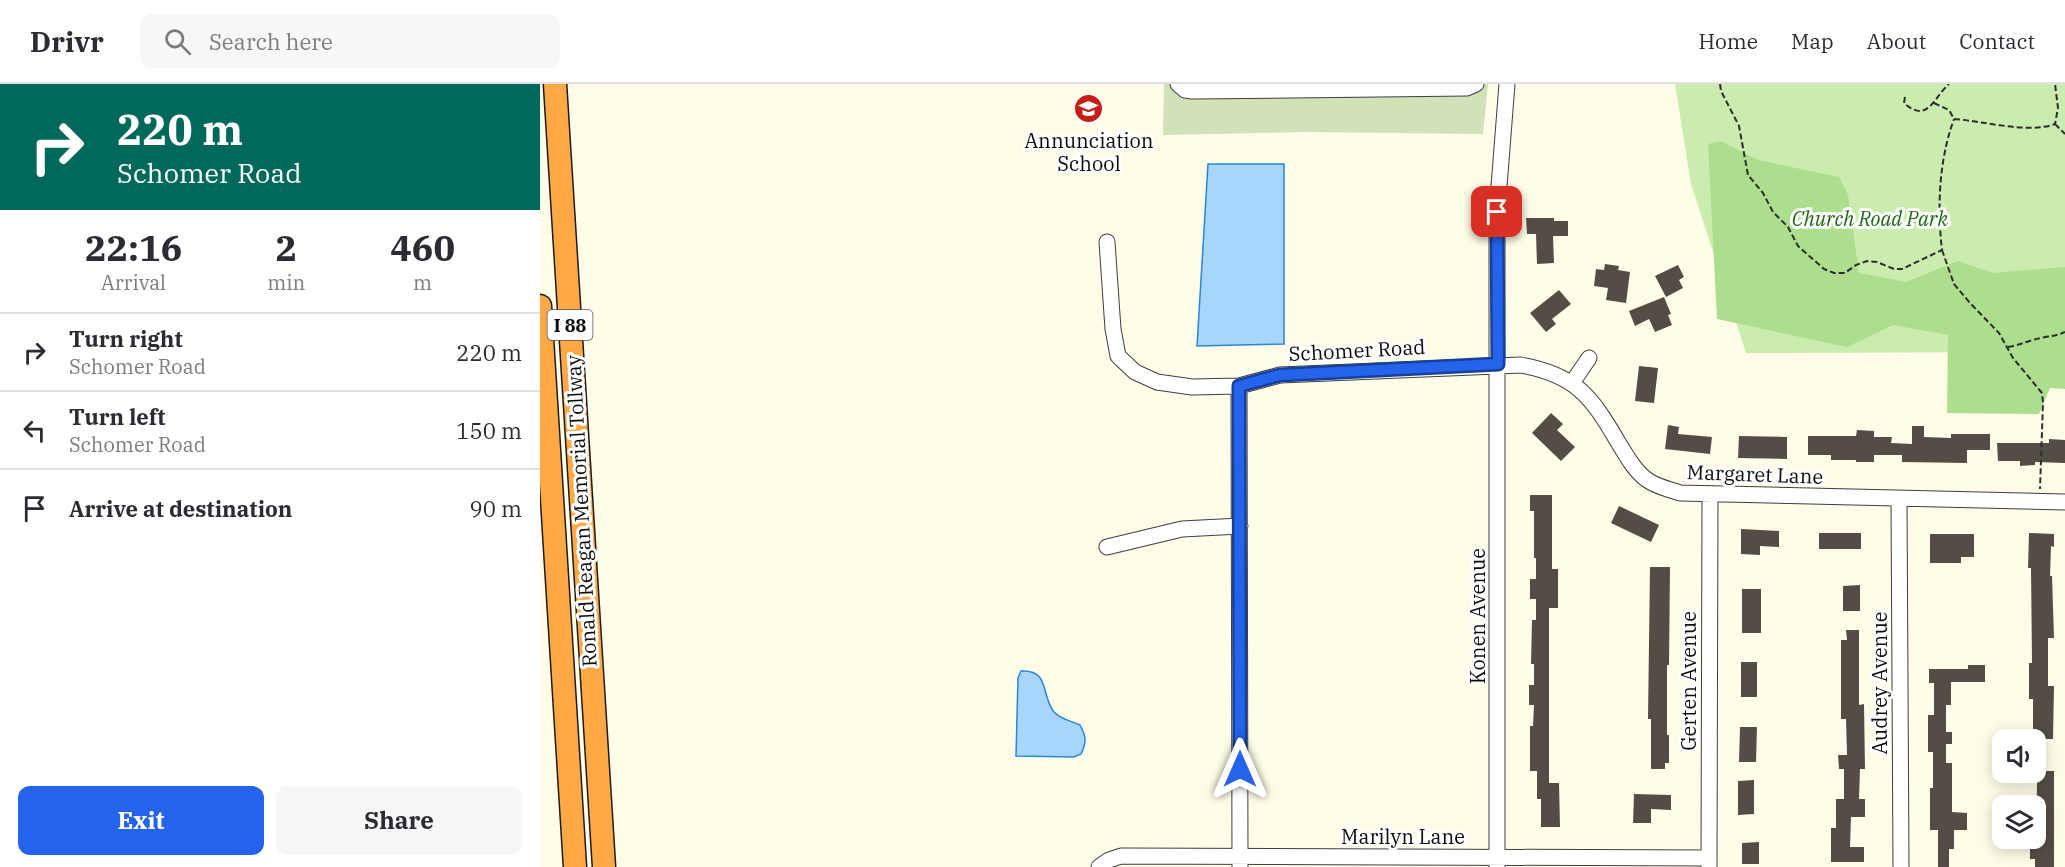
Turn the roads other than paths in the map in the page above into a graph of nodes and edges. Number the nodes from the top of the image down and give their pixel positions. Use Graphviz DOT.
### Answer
graph roads {
  1 [pos="555,84"];
  2 [pos="1178,84"];
  3 [pos="1476,84"];
  4 [pos="1507,84"];
  5 [pos="1283,87"];
  6 [pos="1107,242"];
  7 [pos="540,306"];
  8 [pos="1589,358"];
  9 [pos="1498,364"];
  10 [pos="1572,383"];
  11 [pos="1239,386"];
  12 [pos="1710,495"];
  13 [pos="1899,499"];
  14 [pos="2065,502"];
  15 [pos="1240,526"];
  16 [pos="1107,547"];
  17 [pos="586,597"];
  18 [pos="559,599"];
  19 [pos="1240,862"];
  20 [pos="1497,862"];
  21 [pos="1709,862"];
  22 [pos="575,867"];
  23 [pos="604,867"];
  24 [pos="1099,867"];
  25 [pos="1901,867"];
  1 -- 17 [label="highway, Ronald Reagan Memorial Tollway / I 88"];
  2 -- 5 [label="street"];
  3 -- 5 [label="street"];
  4 -- 9 [label="street"];
  6 -- 11 [label="street, Schomer Road"];
  7 -- 18 [label="highway, Ronald Reagan Memorial Tollway / I 88"];
  8 -- 10 [label="street"];
  9 -- 10 [label="street, Margaret Lane"];
  9 -- 11 [label="street, Schomer Road"];
  9 -- 20 [label="street, Konen Avenue"];
  10 -- 12 [label="street, Margaret Lane"];
  11 -- 15 [label="street"];
  12 -- 13 [label="street, Margaret Lane"];
  12 -- 21 [label="street, Gerten Avenue"];
  13 -- 14 [label="street, Margaret Lane"];
  13 -- 25 [label="street, Audrey Avenue"];
  15 -- 16 [label="street"];
  15 -- 19 [label="street"];
  17 -- 18 [label="street"];
  17 -- 23 [label="highway, Ronald Reagan Memorial Tollway / I 88"];
  18 -- 22 [label="highway, Ronald Reagan Memorial Tollway / I 88"];
  19 -- 20 [label="street, Marilyn Lane"];
  19 -- 24 [label="street, Marilyn Lane"];
  20 -- 21 [label="street, Marilyn Lane"];
}
